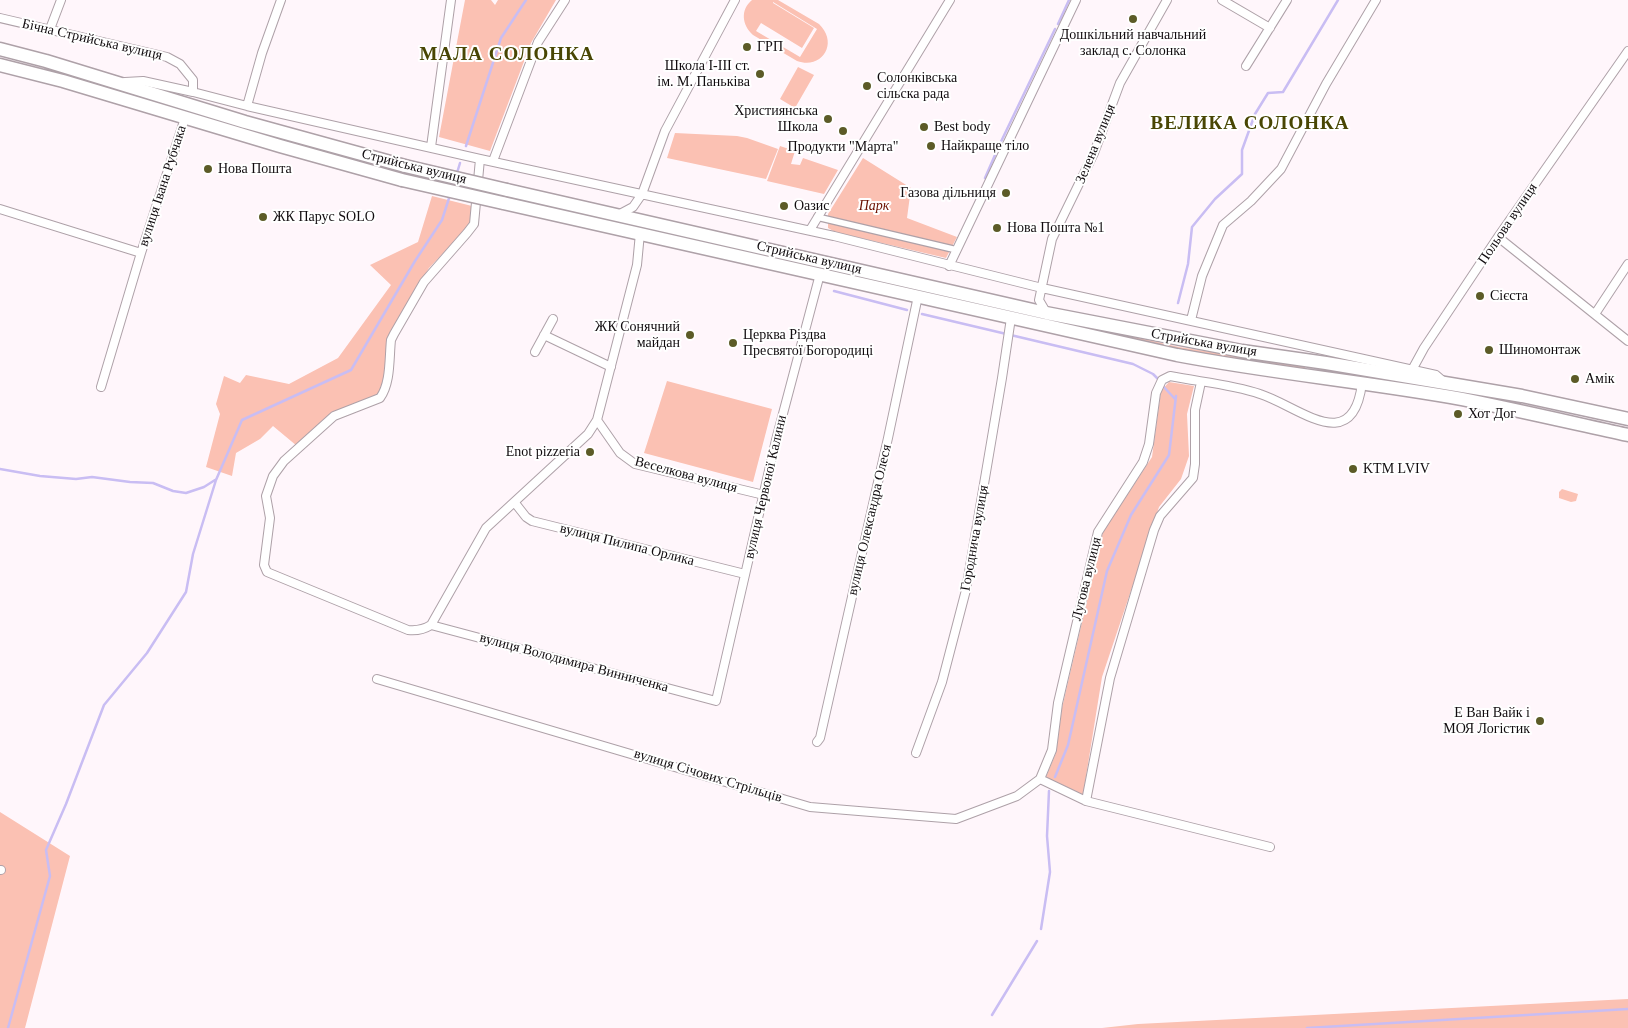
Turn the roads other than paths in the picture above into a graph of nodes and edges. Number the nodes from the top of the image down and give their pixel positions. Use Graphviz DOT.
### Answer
graph roads {
  1 [pos="61,0"];
  2 [pos="280,0"];
  3 [pos="451,0"];
  4 [pos="565,0"];
  5 [pos="735,0"];
  6 [pos="950,0"];
  7 [pos="1076,0"];
  8 [pos="1167,0"];
  9 [pos="1222,0"];
  10 [pos="1287,0"];
  11 [pos="1376,0"];
  12 [pos="0,18"];
  13 [pos="1270,28"];
  14 [pos="50,29"];
  15 [pos="0,49"];
  16 [pos="1628,51"];
  17 [pos="0,65"];
  18 [pos="1246,66"];
  19 [pos="114,82"];
  20 [pos="193,92"];
  21 [pos="248,106"];
  22 [pos="185,118"];
  23 [pos="431,147"];
  24 [pos="480,158"];
  25 [pos="493,161"];
  26 [pos="642,194"];
  27 [pos="633,207"];
  28 [pos="0,209"];
  29 [pos="618,215"];
  30 [pos="818,217"];
  31 [pos="646,221"];
  32 [pos="810,230"];
  33 [pos="640,233"];
  34 [pos="1498,237"];
  35 [pos="957,250"];
  36 [pos="141,253"];
  37 [pos="1628,264"];
  38 [pos="949,266"];
  39 [pos="820,274"];
  40 [pos="1041,291"];
  41 [pos="918,296"];
  42 [pos="1022,307"];
  43 [pos="1046,313"];
  44 [pos="1595,314"];
  45 [pos="553,319"];
  46 [pos="1191,320"];
  47 [pos="1009,328"];
  48 [pos="544,335"];
  49 [pos="1628,340"];
  50 [pos="535,352"];
  51 [pos="611,367"];
  52 [pos="1412,370"];
  53 [pos="1201,382"];
  54 [pos="1444,383"];
  55 [pos="1362,384"];
  56 [pos="102,387"];
  57 [pos="1628,419"];
  58 [pos="597,420"];
  59 [pos="1628,435"];
  60 [pos="764,495"];
  61 [pos="515,503"];
  62 [pos="746,574"];
  63 [pos="431,624"];
  64 [pos="377,678"];
  65 [pos="716,702"];
  66 [pos="817,742"];
  67 [pos="916,752"];
  68 [pos="1040,779"];
  69 [pos="1086,801"];
  70 [pos="1270,847"];
  1 -- 14 [label="street"];
  2 -- 21 [label="street"];
  3 -- 23 [label="street"];
  4 -- 25 [label="street"];
  5 -- 26 [label="street"];
  6 -- 30 [label="street"];
  7 -- 35 [label="street"];
  8 -- 40 [label="street, Зелена вулиця"];
  9 -- 13 [label="street"];
  10 -- 13 [label="street"];
  11 -- 46 [label="street"];
  12 -- 14 [label="street, Бічна Стрийська вулиця"];
  13 -- 18 [label="street"];
  14 -- 20 [label="street, Бічна Стрийська вулиця"];
  15 -- 19 [label="highway, Стрийська вулиця"];
  16 -- 34 [label="street, Польова вулиця"];
  17 -- 22 [label="highway, Стрийська вулиця"];
  19 -- 20 [label="street"];
  19 -- 29 [label="highway, Стрийська вулиця, bridge"];
  20 -- 21 [label="street"];
  21 -- 23 [label="street"];
  22 -- 33 [label="highway, Стрийська вулиця, bridge"];
  22 -- 36 [label="street, вулиця Івана Рубчака"];
  23 -- 24 [label="street"];
  24 -- 25 [label="street"];
  24 -- 63 [label="street"];
  25 -- 26 [label="street"];
  26 -- 27 [label="street"];
  26 -- 32 [label="street"];
  27 -- 29 [label="street"];
  27 -- 31 [label="street"];
  28 -- 36 [label="street, вулиця Івана Рубчака"];
  29 -- 31 [label="highway, Стрийська вулиця"];
  30 -- 32 [label="street"];
  30 -- 35 [label="street"];
  31 -- 42 [label="highway, Стрийська вулиця"];
  32 -- 38 [label="street"];
  33 -- 39 [label="highway, Стрийська вулиця"];
  33 -- 51 [label="street"];
  34 -- 44 [label="street"];
  34 -- 52 [label="street, Польова вулиця"];
  35 -- 38 [label="street"];
  36 -- 56 [label="street, вулиця Івана Рубчака"];
  37 -- 44 [label="street"];
  38 -- 40 [label="street"];
  39 -- 41 [label="highway, Стрийська вулиця"];
  39 -- 60 [label="street, вулиця Червоної Калини"];
  40 -- 42 [label="street"];
  40 -- 43 [label="street, Зелена вулиця"];
  40 -- 46 [label="street"];
  41 -- 47 [label="highway, Стрийська вулиця"];
  41 -- 66 [label="street, вулиця Олександра Олеся"];
  42 -- 43 [label="highway, Стрийська вулиця"];
  43 -- 54 [label="highway, Стрийська вулиця"];
  44 -- 49 [label="street"];
  45 -- 48 [label="street"];
  46 -- 52 [label="street"];
  47 -- 55 [label="highway, Стрийська вулиця"];
  47 -- 67 [label="street, Городнича вулиця"];
  48 -- 50 [label="street"];
  48 -- 51 [label="street"];
  51 -- 58 [label="street"];
  52 -- 54 [label="street"];
  53 -- 55 [label="street, Лугова вулиця"];
  53 -- 68 [label="street, Лугова вулиця"];
  53 -- 69 [label="street"];
  54 -- 57 [label="highway, Стрийська вулиця"];
  55 -- 59 [label="highway, Стрийська вулиця"];
  58 -- 60 [label="street, Веселкова вулиця"];
  58 -- 61 [label="street"];
  60 -- 62 [label="street, вулиця Червоної Калини"];
  61 -- 62 [label="street, вулиця Пилипа Орлика"];
  61 -- 63 [label="street"];
  62 -- 65 [label="street, вулиця Червоної Калини"];
  63 -- 65 [label="street, вулиця Володимира Винниченка"];
  64 -- 68 [label="street, вулиця Січових Стрільців"];
  68 -- 69 [label="street"];
  69 -- 70 [label="street"];
}
